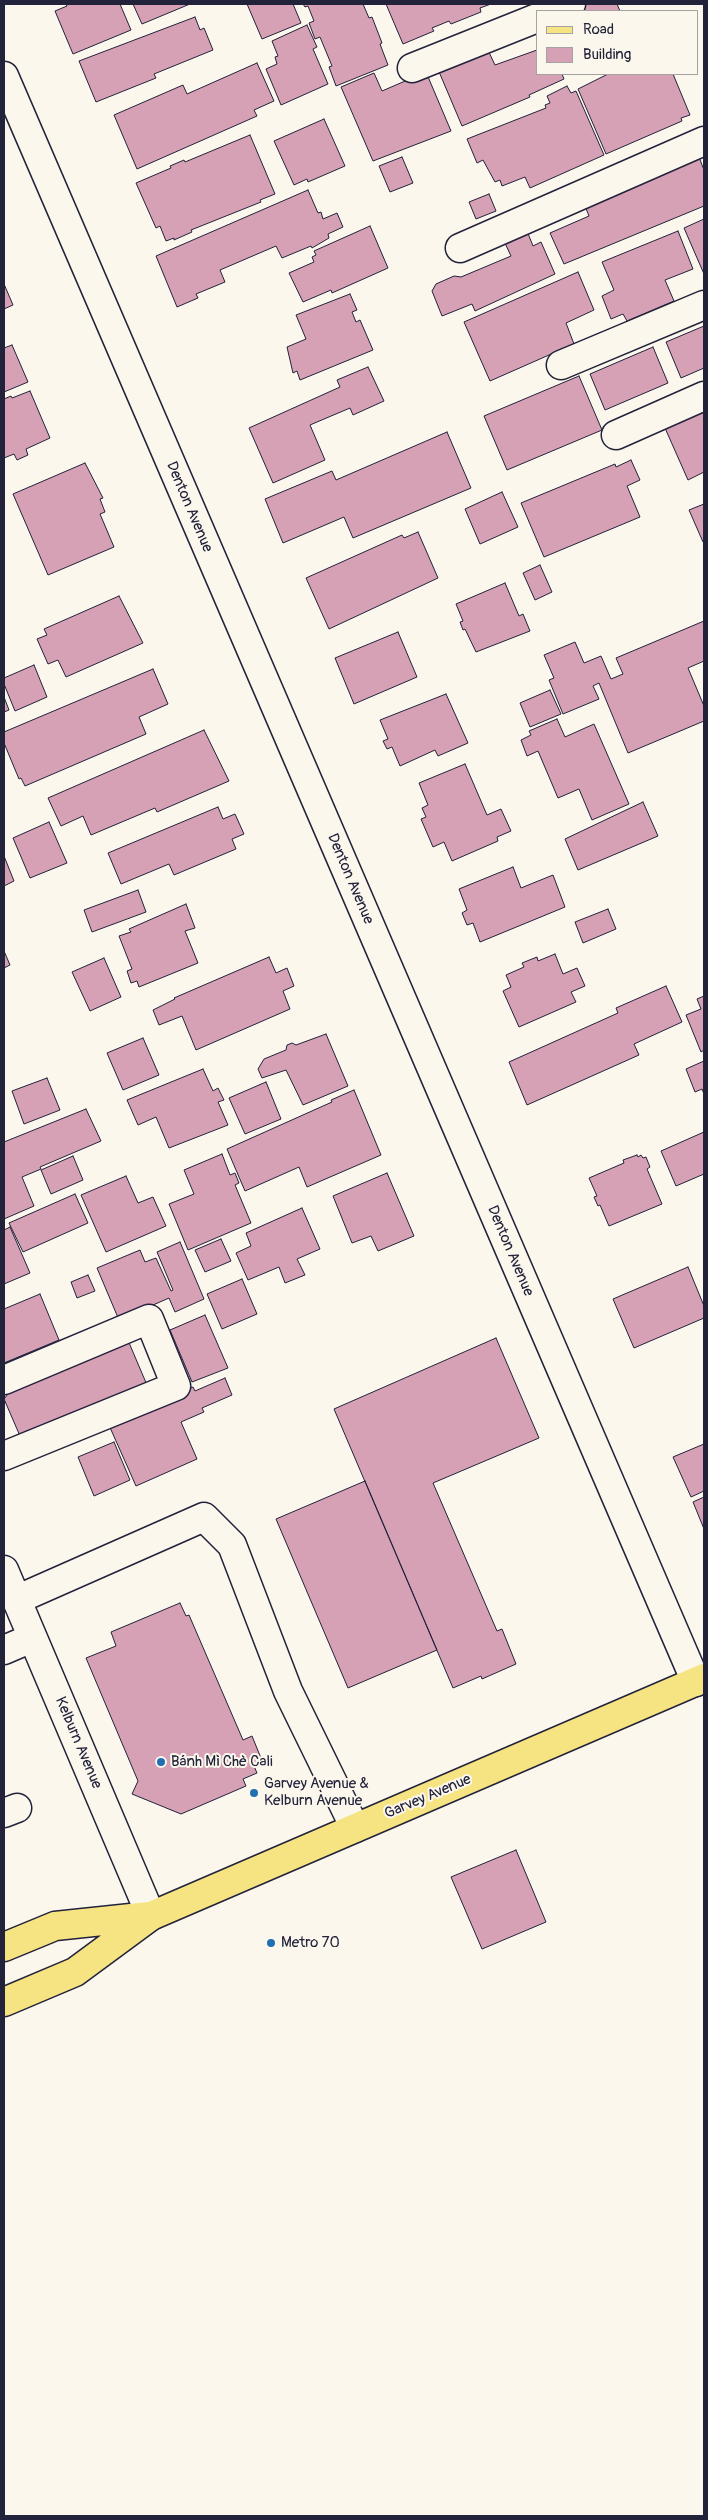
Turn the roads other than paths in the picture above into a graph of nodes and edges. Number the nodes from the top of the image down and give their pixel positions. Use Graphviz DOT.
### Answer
graph roads {
  1 [pos="570,4"];
  2 [pos="555,10"];
  3 [pos="536,18"];
  4 [pos="412,68"];
  5 [pos="4,76"];
  6 [pos="704,141"];
  7 [pos="460,248"];
  8 [pos="704,305"];
  9 [pos="561,365"];
  10 [pos="704,396"];
  11 [pos="616,435"];
  12 [pos="4,1380"];
  13 [pos="4,1456"];
  14 [pos="4,1570"];
  15 [pos="16,1600"];
  16 [pos="32,1638"];
  17 [pos="4,1650"];
  18 [pos="700,1680"];
  19 [pos="355,1828"];
  20 [pos="151,1916"];
  21 [pos="4,1947"];
  22 [pos="4,2002"];
  1 -- 2 [label="street"];
  3 -- 4 [label="street"];
  5 -- 18 [label="street, Denton Avenue"];
  6 -- 7 [label="street"];
  8 -- 9 [label="street"];
  10 -- 11 [label="street"];
  12 -- 13 [label="street"];
  14 -- 15 [label="street, Kelburn Avenue"];
  15 -- 16 [label="street, Kelburn Avenue"];
  15 -- 19 [label="street"];
  16 -- 17 [label="street"];
  16 -- 20 [label="street, Kelburn Avenue"];
  18 -- 19 [label="main road, Garvey Avenue"];
  19 -- 20 [label="main road, Garvey Avenue"];
  20 -- 21 [label="main road, Garvey Avenue"];
  20 -- 22 [label="main road, Garvey Avenue"];
}
